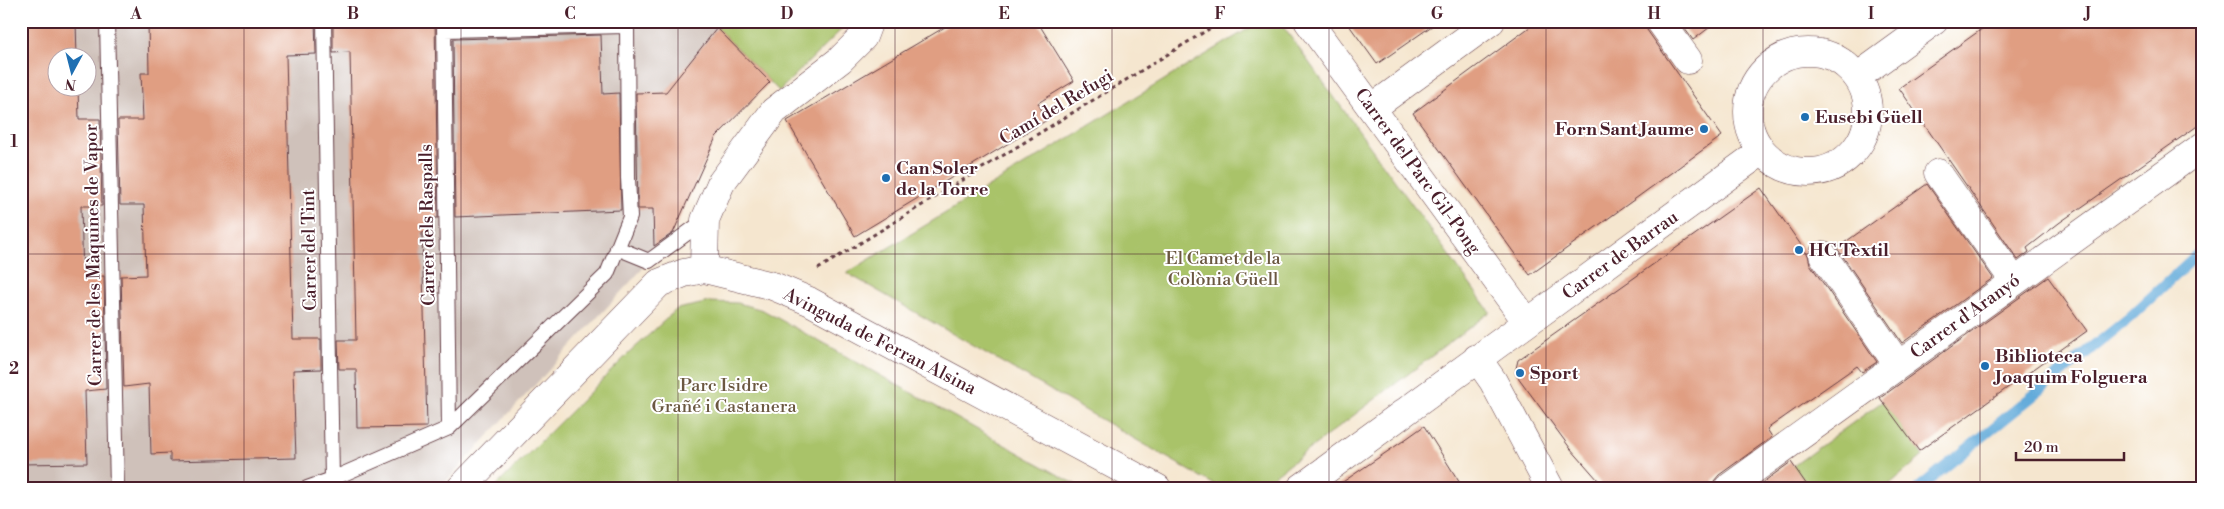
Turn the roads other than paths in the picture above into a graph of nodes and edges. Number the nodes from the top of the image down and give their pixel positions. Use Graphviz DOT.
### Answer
graph roads {
  1 [pos="107,21"];
  2 [pos="324,21"];
  3 [pos="869,21"];
  4 [pos="1308,21"];
  5 [pos="1491,21"];
  6 [pos="1660,21"];
  7 [pos="1934,21"];
  8 [pos="627,24"];
  9 [pos="444,26"];
  10 [pos="1688,60"];
  11 [pos="1857,77"];
  12 [pos="1372,108"];
  13 [pos="2203,146"];
  14 [pos="1762,151"];
  15 [pos="1938,173"];
  16 [pos="705,220"];
  17 [pos="617,248"];
  18 [pos="1823,255"];
  19 [pos="704,269"];
  20 [pos="2014,281"];
  21 [pos="1527,322"];
  22 [pos="1477,358"];
  23 [pos="1898,365"];
  24 [pos="449,428"];
  25 [pos="332,479"];
  26 [pos="117,488"];
  27 [pos="307,488"];
  28 [pos="461,488"];
  29 [pos="1158,488"];
  30 [pos="1301,488"];
  31 [pos="1550,488"];
  32 [pos="1728,488"];
  1 -- 26 [label="lane, Carrer de les Màquines de Vapor"];
  2 -- 25 [label="lane, Carrer del Tint"];
  3 -- 16 [label="street"];
  4 -- 12 [label="street, Carrer del Parc Gil-Pong"];
  5 -- 12 [label="street"];
  6 -- 10 [label="street"];
  7 -- 11 [label="street"];
  8 -- 9 [label="lane"];
  8 -- 17 [label="lane"];
  9 -- 24 [label="lane, Carrer dels Raspalls"];
  11 -- 14 [label="street"];
  11 -- 14 [label="street"];
  12 -- 21 [label="street, Carrer del Parc Gil-Pong"];
  13 -- 20 [label="street, Carrer d'Aranyó"];
  14 -- 21 [label="street, Carrer de Barrau"];
  15 -- 20 [label="street"];
  16 -- 17 [label="lane"];
  16 -- 19 [label="street"];
  17 -- 24 [label="lane"];
  18 -- 23 [label="street"];
  19 -- 28 [label="street, Avinguda de Ferran Alsina"];
  19 -- 29 [label="street, Avinguda de Ferran Alsina"];
  20 -- 23 [label="street, Carrer d'Aranyó"];
  21 -- 22 [label="street, Carrer de Barrau"];
  22 -- 30 [label="street, Carrer de Barrau"];
  22 -- 31 [label="street"];
  23 -- 32 [label="street, Carrer d'Aranyó"];
  24 -- 25 [label="lane"];
  25 -- 27 [label="lane"];
}
